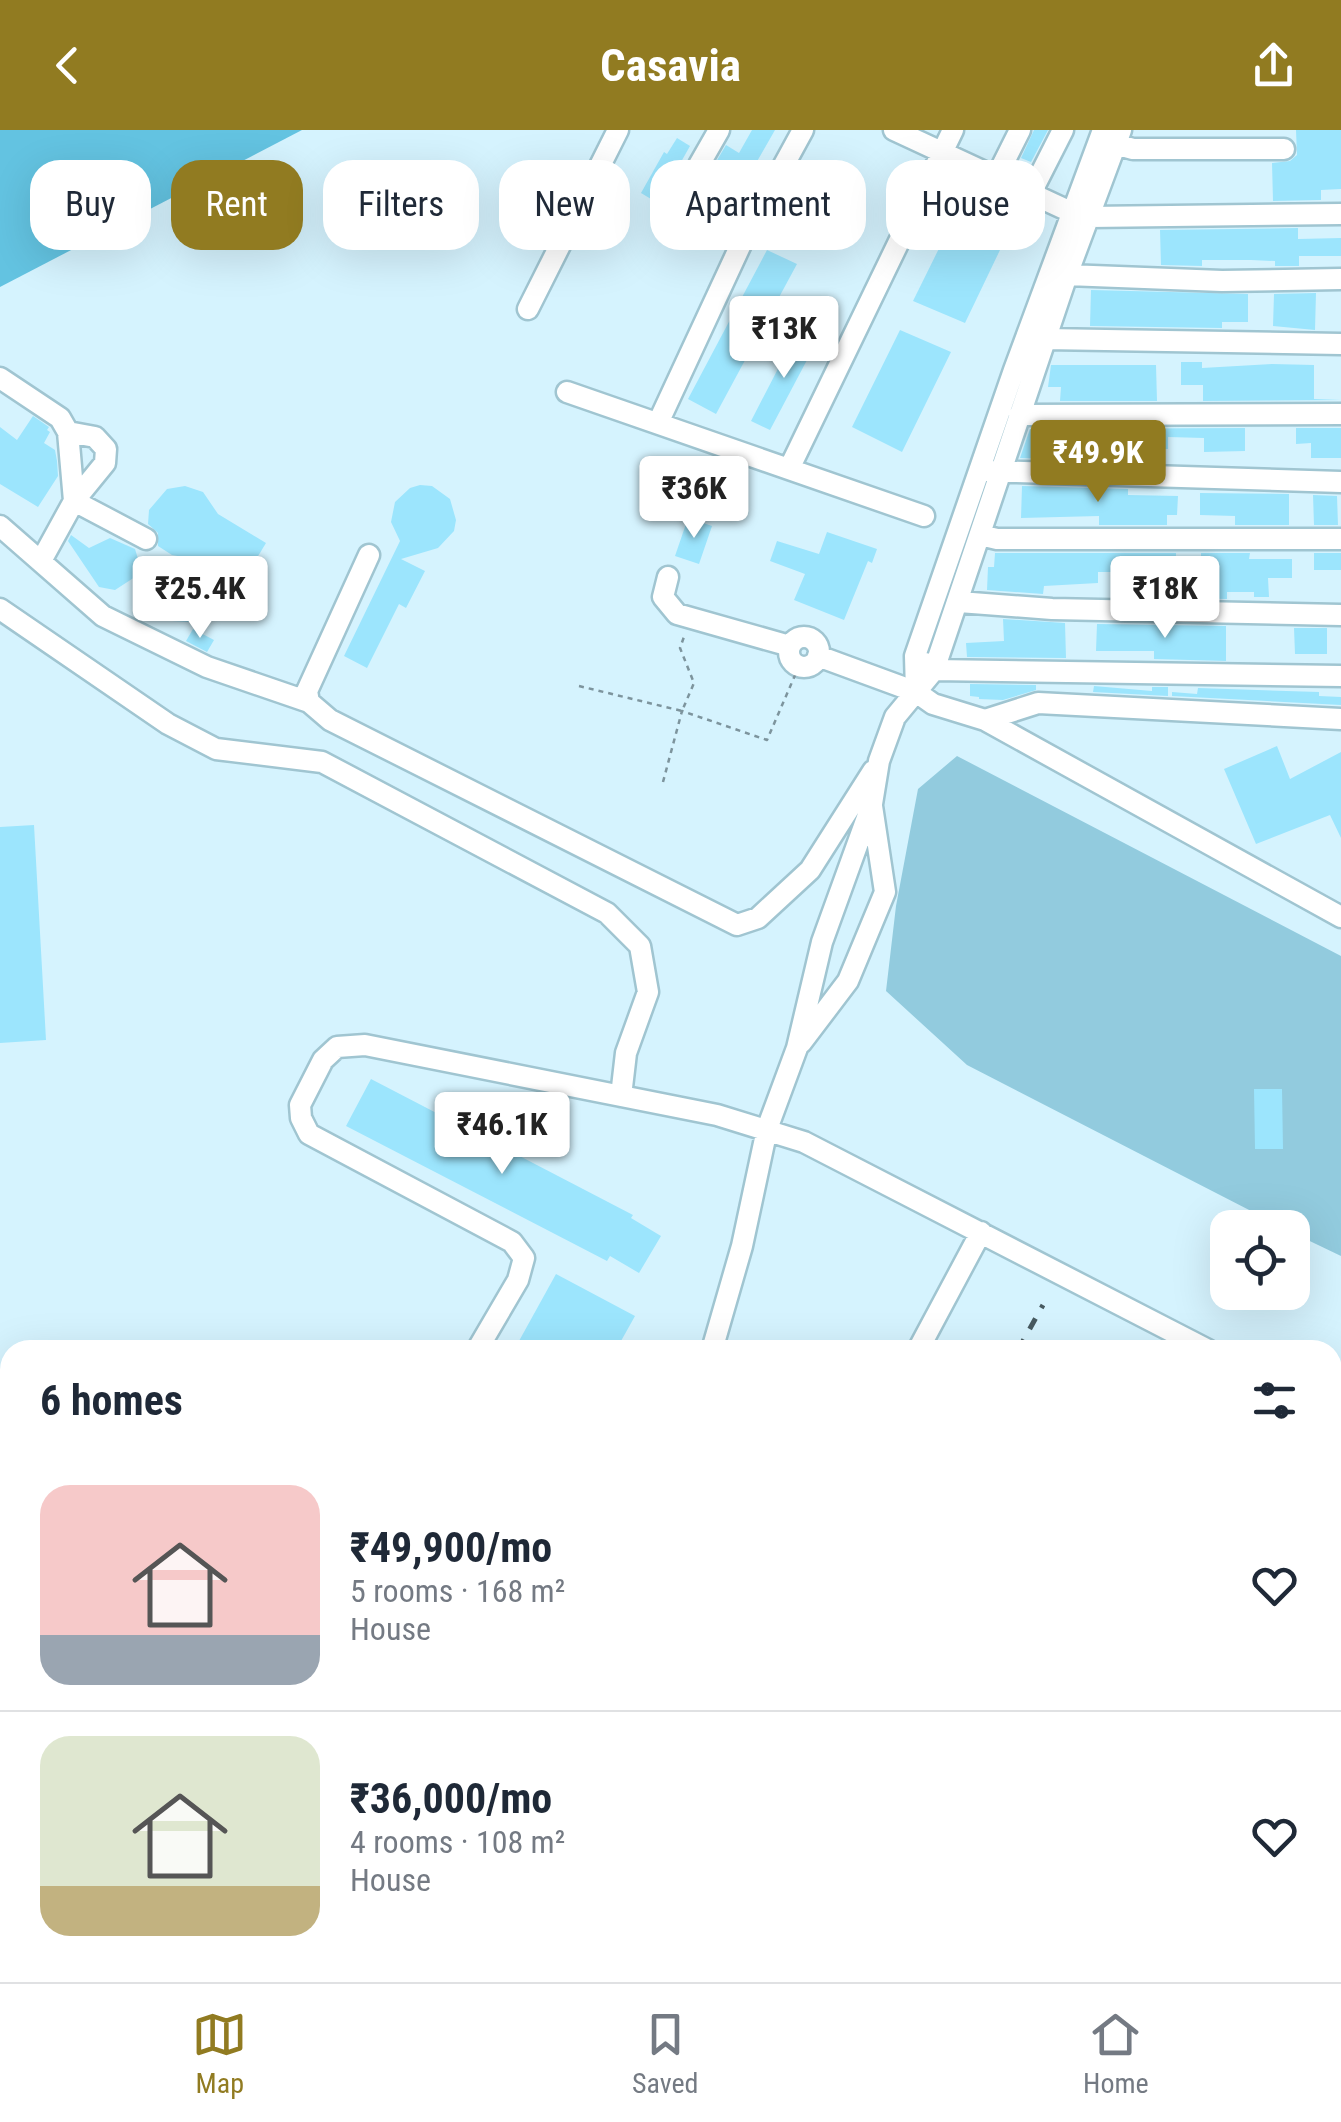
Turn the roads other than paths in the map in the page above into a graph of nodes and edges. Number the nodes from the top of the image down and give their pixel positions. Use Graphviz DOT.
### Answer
graph roads {
  1 [pos="618,130"];
  2 [pos="719,130"];
  3 [pos="803,130"];
  4 [pos="894,130"];
  5 [pos="953,130"];
  6 [pos="1020,130"];
  7 [pos="1063,130"];
  8 [pos="1113,135"];
  9 [pos="1284,149"];
  10 [pos="942,152"];
  11 [pos="702,160"];
  12 [pos="959,160"];
  13 [pos="1005,160"];
  14 [pos="1045,165"];
  15 [pos="1045,199"];
  16 [pos="1080,214"];
  17 [pos="1341,214"];
  18 [pos="1067,275"];
  19 [pos="1341,279"];
  20 [pos="528,309"];
  21 [pos="1045,339"];
  22 [pos="1341,344"];
  23 [pos="0,378"];
  24 [pos="568,392"];
  25 [pos="1018,414"];
  26 [pos="1341,414"];
  27 [pos="658,423"];
  28 [pos="68,432"];
  29 [pos="789,469"];
  30 [pos="989,472"];
  31 [pos="1341,482"];
  32 [pos="74,501"];
  33 [pos="924,516"];
  34 [pos="0,526"];
  35 [pos="980,535"];
  36 [pos="146,539"];
  37 [pos="1341,539"];
  38 [pos="370,555"];
  39 [pos="41,560"];
  40 [pos="668,577"];
  41 [pos="959,602"];
  42 [pos="0,609"];
  43 [pos="1341,615"];
  44 [pos="915,656"];
  45 [pos="934,670"];
  46 [pos="1341,676"];
  47 [pos="916,692"];
  48 [pos="309,702"];
  49 [pos="1341,719"];
  50 [pos="985,720"];
  51 [pos="879,761"];
  52 [pos="872,804"];
  53 [pos="1341,917"];
  54 [pos="797,1048"];
  55 [pos="622,1096"];
  56 [pos="767,1129"];
  57 [pos="982,1232"];
  58 [pos="483,1340"];
  59 [pos="715,1340"];
  60 [pos="923,1340"];
  61 [pos="1189,1340"];
  1 -- 20 [label="street"];
  2 -- 11 [label="street"];
  3 -- 27 [label="street"];
  4 -- 10 [label="street"];
  5 -- 10 [label="street"];
  6 -- 13 [label="street"];
  7 -- 14 [label="street"];
  8 -- 9 [label="street"];
  8 -- 16 [label="street"];
  10 -- 12 [label="street"];
  10 -- 29 [label="street"];
  15 -- 16 [label="street"];
  16 -- 17 [label="street"];
  16 -- 18 [label="street"];
  16 -- 30 [label="street"];
  18 -- 19 [label="street"];
  18 -- 21 [label="street"];
  21 -- 22 [label="street"];
  21 -- 25 [label="street"];
  23 -- 28 [label="street"];
  24 -- 27 [label="street"];
  25 -- 26 [label="street"];
  25 -- 30 [label="street"];
  27 -- 29 [label="street"];
  28 -- 32 [label="street"];
  28 -- 32 [label="street"];
  29 -- 33 [label="street"];
  30 -- 31 [label="street"];
  30 -- 35 [label="street"];
  30 -- 44 [label="street"];
  32 -- 36 [label="street"];
  32 -- 39 [label="street"];
  34 -- 39 [label="street"];
  35 -- 37 [label="street"];
  35 -- 41 [label="street"];
  38 -- 48 [label="street"];
  39 -- 48 [label="street"];
  40 -- 47 [label="street"];
  41 -- 43 [label="street"];
  41 -- 45 [label="street"];
  42 -- 55 [label="street"];
  44 -- 45 [label="street"];
  44 -- 47 [label="street"];
  45 -- 46 [label="street"];
  45 -- 47 [label="street"];
  47 -- 50 [label="street"];
  47 -- 51 [label="street"];
  48 -- 51 [label="street"];
  49 -- 50 [label="street"];
  50 -- 53 [label="street"];
  51 -- 52 [label="street"];
  52 -- 54 [label="street"];
  52 -- 54 [label="street"];
  54 -- 56 [label="street"];
  55 -- 56 [label="street"];
  55 -- 58 [label="street"];
  56 -- 57 [label="street"];
  56 -- 59 [label="street"];
  57 -- 60 [label="street"];
  57 -- 61 [label="street"];
}
